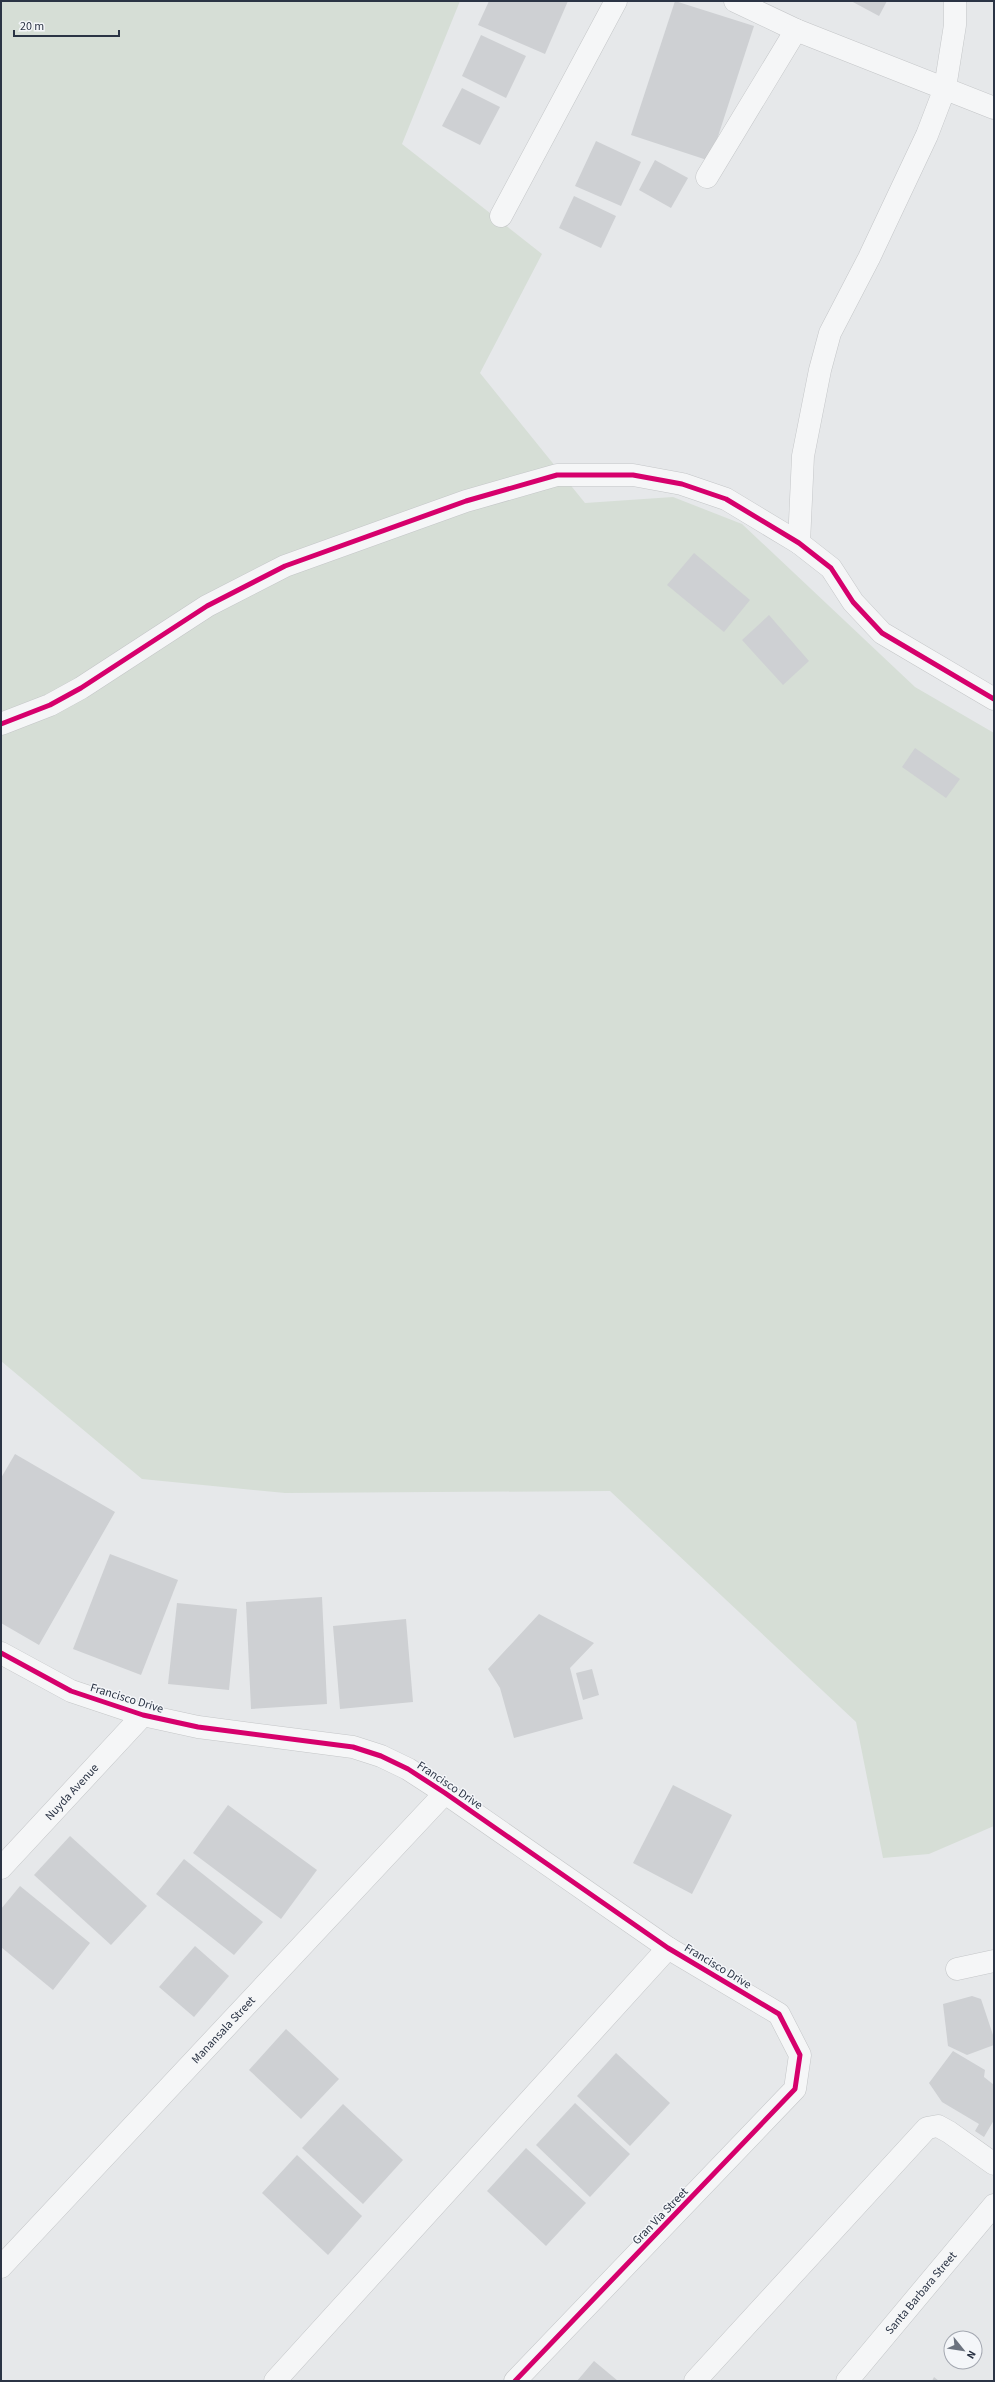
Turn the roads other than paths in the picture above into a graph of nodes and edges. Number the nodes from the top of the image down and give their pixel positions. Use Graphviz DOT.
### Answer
graph roads {
  1 [pos="616,1"];
  2 [pos="735,1"];
  3 [pos="955,1"];
  4 [pos="796,30"];
  5 [pos="945,88"];
  6 [pos="994,108"];
  7 [pos="707,177"];
  8 [pos="501,216"];
  9 [pos="799,543"];
  10 [pos="994,699"];
  11 [pos="1,724"];
  12 [pos="1,1653"];
  13 [pos="143,1715"];
  14 [pos="445,1793"];
  15 [pos="1,1868"];
  16 [pos="668,1948"];
  17 [pos="994,1961"];
  18 [pos="957,1969"];
  19 [pos="800,2055"];
  20 [pos="994,2164"];
  21 [pos="994,2205"];
  22 [pos="1,2267"];
  23 [pos="275,2381"];
  24 [pos="515,2381"];
  25 [pos="694,2381"];
  26 [pos="847,2381"];
  1 -- 8 [label="street"];
  2 -- 4 [label="street"];
  3 -- 5 [label="street"];
  4 -- 5 [label="street"];
  4 -- 7 [label="street"];
  5 -- 6 [label="street"];
  5 -- 9 [label="street"];
  9 -- 10 [label="street"];
  9 -- 11 [label="street"];
  12 -- 13 [label="street, Francisco Drive"];
  13 -- 14 [label="street, Francisco Drive"];
  13 -- 15 [label="street, Nuyda Avenue"];
  14 -- 16 [label="street, Francisco Drive"];
  14 -- 22 [label="street, Manansala Street"];
  16 -- 19 [label="street, Francisco Drive"];
  16 -- 23 [label="street"];
  17 -- 18 [label="street"];
  19 -- 24 [label="street, Gran Via Street"];
  20 -- 25 [label="street"];
  21 -- 26 [label="street, Santa Barbara Street"];
}
